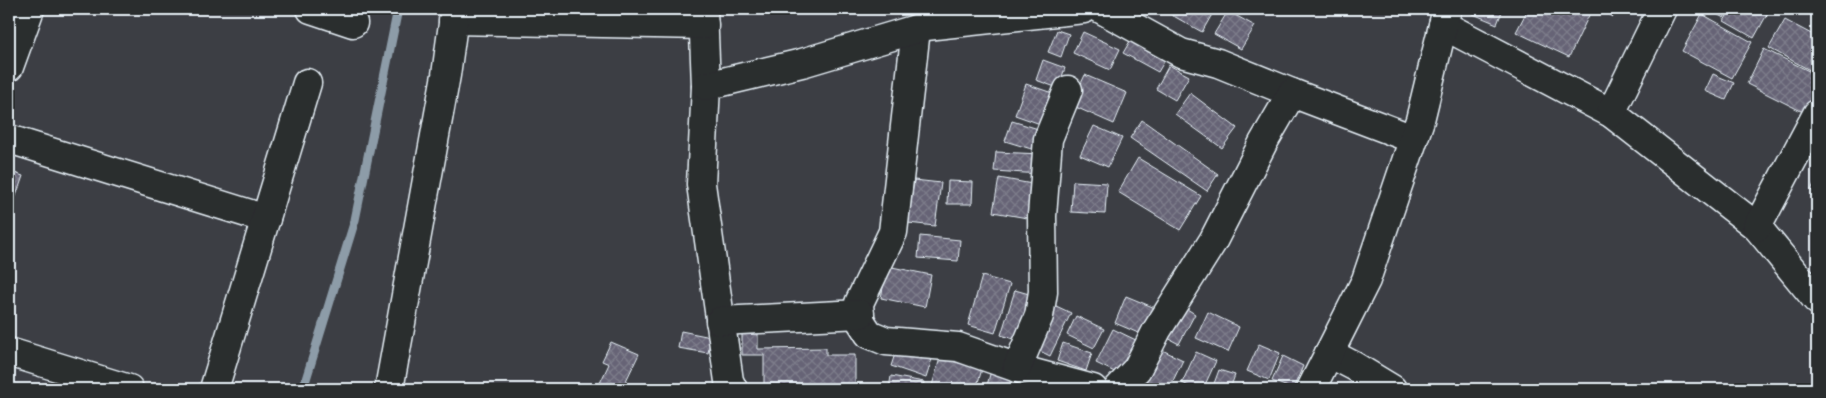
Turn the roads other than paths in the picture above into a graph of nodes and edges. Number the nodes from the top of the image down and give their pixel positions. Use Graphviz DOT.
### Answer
graph roads {
  1 [pos="30,9"];
  2 [pos="311,9"];
  3 [pos="1084,9"];
  4 [pos="1102,9"];
  5 [pos="1662,9"];
  6 [pos="454,14"];
  7 [pos="703,17"];
  8 [pos="1445,17"];
  9 [pos="353,23"];
  10 [pos="913,23"];
  11 [pos="9,67"];
  12 [pos="307,83"];
  13 [pos="706,86"];
  14 [pos="1068,90"];
  15 [pos="1292,93"];
  16 [pos="1611,113"];
  17 [pos="1817,114"];
  18 [pos="9,139"];
  19 [pos="1413,140"];
  20 [pos="266,219"];
  21 [pos="1757,227"];
  22 [pos="1817,300"];
  23 [pos="860,314"];
  24 [pos="720,321"];
  25 [pos="9,352"];
  26 [pos="1329,353"];
  27 [pos="1017,368"];
  28 [pos="129,389"];
  29 [pos="214,389"];
  30 [pos="389,389"];
  31 [pos="733,389"];
  32 [pos="1093,389"];
  33 [pos="1118,389"];
  34 [pos="1311,389"];
  35 [pos="1392,389"];
  1 -- 11 [label="street"];
  2 -- 9 [label="street"];
  3 -- 10 [label="street"];
  4 -- 15 [label="street"];
  5 -- 16 [label="street"];
  6 -- 7 [label="street"];
  6 -- 30 [label="street"];
  7 -- 13 [label="street"];
  8 -- 16 [label="street"];
  8 -- 19 [label="street"];
  10 -- 13 [label="street"];
  10 -- 23 [label="street"];
  12 -- 20 [label="street"];
  13 -- 24 [label="street"];
  14 -- 27 [label="street"];
  15 -- 19 [label="street"];
  15 -- 33 [label="street"];
  16 -- 21 [label="street"];
  17 -- 21 [label="street"];
  18 -- 20 [label="street"];
  19 -- 26 [label="street"];
  20 -- 29 [label="street"];
  21 -- 22 [label="street"];
  23 -- 24 [label="street"];
  23 -- 27 [label="street"];
  24 -- 31 [label="street"];
  25 -- 28 [label="street"];
  26 -- 34 [label="street"];
  26 -- 35 [label="street"];
  27 -- 32 [label="street"];
}
